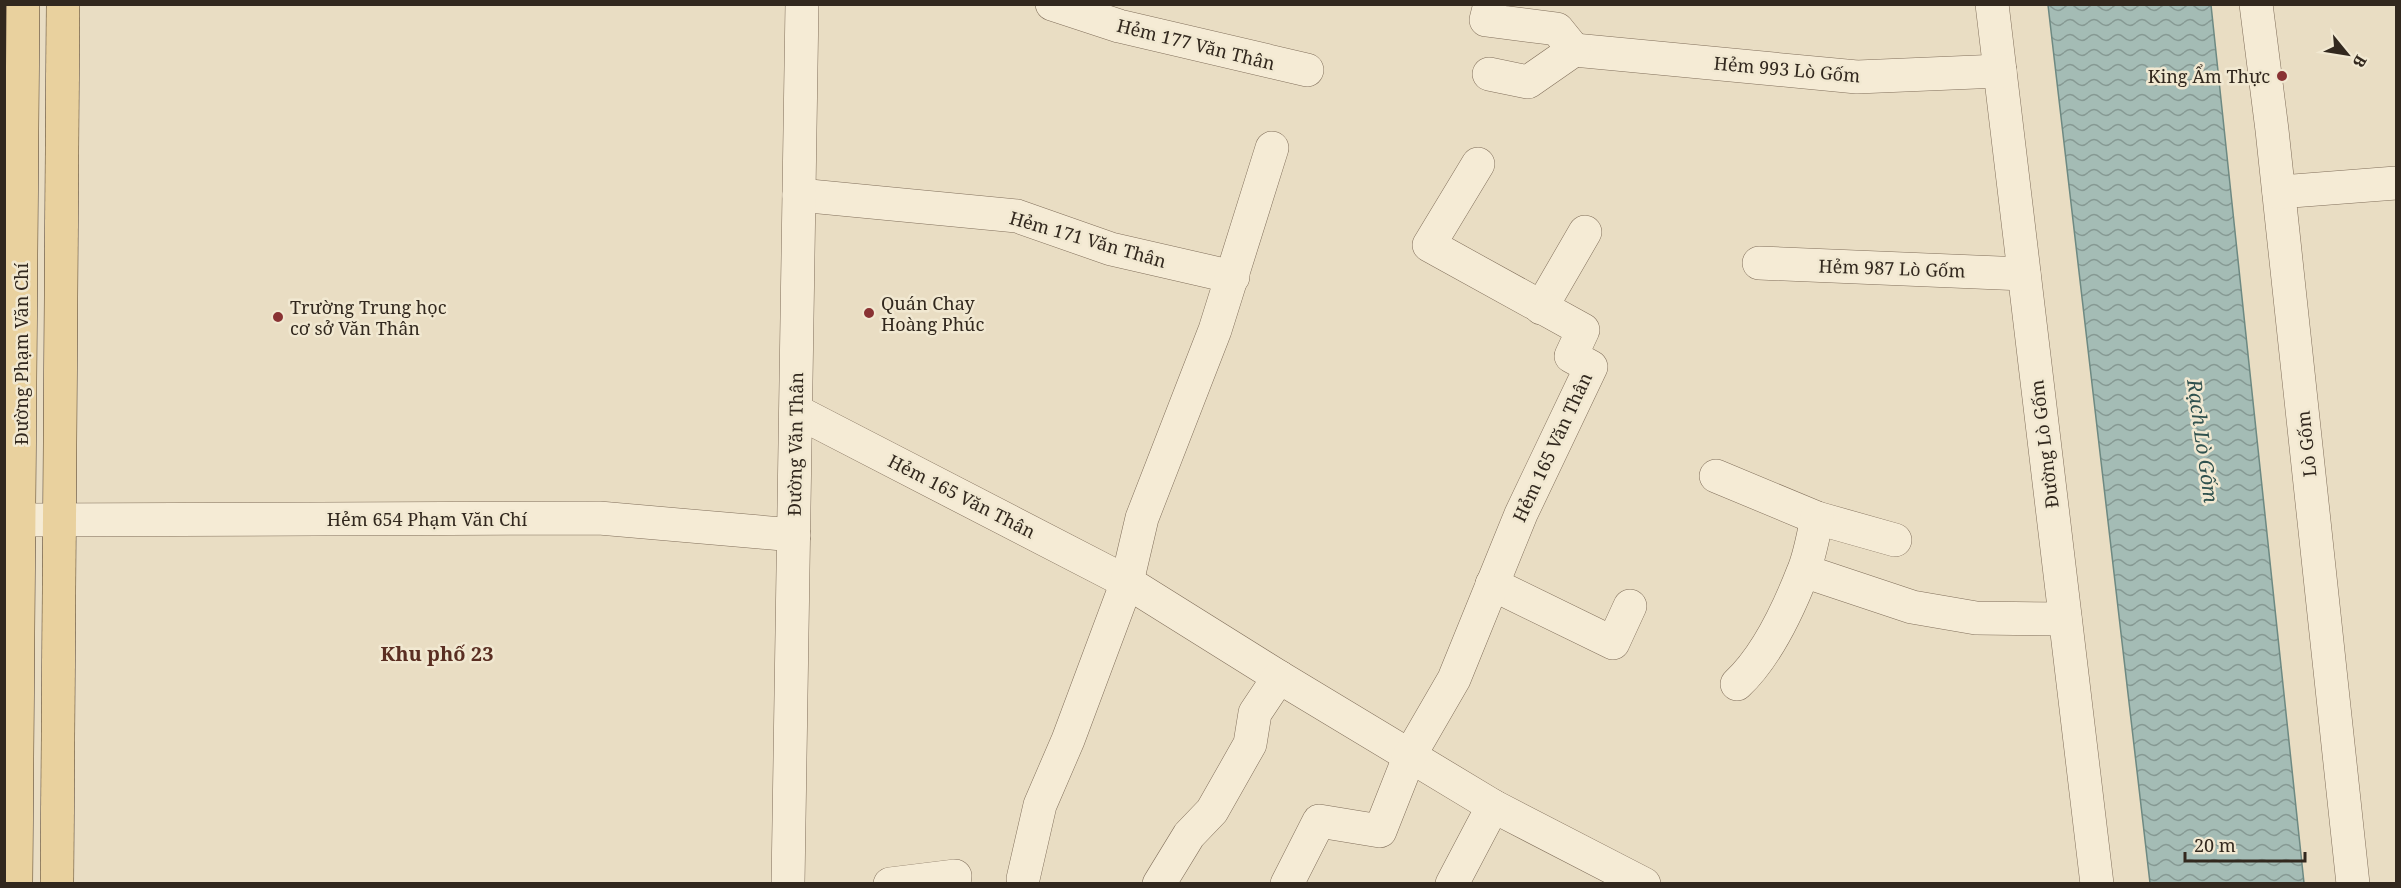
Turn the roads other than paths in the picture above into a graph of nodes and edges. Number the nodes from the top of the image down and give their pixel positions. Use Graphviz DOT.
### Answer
graph roads {
  1 [pos="23,4"];
  2 [pos="63,4"];
  3 [pos="802,4"];
  4 [pos="1052,4"];
  5 [pos="1490,4"];
  6 [pos="1992,4"];
  7 [pos="2256,4"];
  8 [pos="1574,50"];
  9 [pos="1307,70"];
  10 [pos="2000,71"];
  11 [pos="1489,74"];
  12 [pos="1272,148"];
  13 [pos="1478,164"];
  14 [pos="2397,183"];
  15 [pos="2279,192"];
  16 [pos="799,195"];
  17 [pos="1585,232"];
  18 [pos="1759,262"];
  19 [pos="2024,274"];
  20 [pos="1233,277"];
  21 [pos="1541,308"];
  22 [pos="796,411"];
  23 [pos="1716,476"];
  24 [pos="1817,518"];
  25 [pos="20,520"];
  26 [pos="60,520"];
  27 [pos="794,535"];
  28 [pos="1895,540"];
  29 [pos="12,568"];
  30 [pos="60,569"];
  31 [pos="1804,571"];
  32 [pos="1127,582"];
  33 [pos="1492,584"];
  34 [pos="1630,606"];
  35 [pos="2065,619"];
  36 [pos="1279,677"];
  37 [pos="1737,684"];
  38 [pos="1410,756"];
  39 [pos="1493,806"];
  40 [pos="1023,879"];
  41 [pos="16,884"];
  42 [pos="57,884"];
  43 [pos="788,884"];
  44 [pos="890,884"];
  45 [pos="954,884"];
  46 [pos="1159,884"];
  47 [pos="1287,884"];
  48 [pos="1452,884"];
  49 [pos="1644,884"];
  50 [pos="2097,884"];
  51 [pos="2353,884"];
  1 -- 25 [label="main road, Đường Phạm Văn Chí"];
  2 -- 26 [label="main road"];
  3 -- 16 [label="street, Đường Văn Thân"];
  4 -- 9 [label="street, Hẻm 177 Văn Thân"];
  5 -- 8 [label="street"];
  6 -- 10 [label="street, Đường Lò Gốm"];
  7 -- 15 [label="street, Lò Gốm"];
  8 -- 10 [label="street, Hẻm 993 Lò Gốm"];
  8 -- 11 [label="street"];
  10 -- 19 [label="street, Đường Lò Gốm"];
  12 -- 20 [label="street"];
  13 -- 21 [label="street, Hẻm 165 Văn Thân"];
  14 -- 15 [label="street"];
  15 -- 51 [label="street, Lò Gốm"];
  16 -- 20 [label="street, Hẻm 171 Văn Thân"];
  16 -- 22 [label="street, Đường Văn Thân"];
  17 -- 21 [label="street"];
  18 -- 19 [label="street, Hẻm 987 Lò Gốm"];
  19 -- 35 [label="street, Đường Lò Gốm"];
  20 -- 32 [label="street"];
  21 -- 33 [label="street, Hẻm 165 Văn Thân"];
  22 -- 27 [label="street, Đường Văn Thân"];
  22 -- 32 [label="street, Hẻm 165 Văn Thân"];
  23 -- 24 [label="street"];
  24 -- 28 [label="street"];
  24 -- 31 [label="street"];
  25 -- 26 [label="street, Hẻm 654 Phạm Văn Chí"];
  25 -- 29 [label="main road, Đường Phạm Văn Chí"];
  26 -- 27 [label="street, Hẻm 654 Phạm Văn Chí"];
  26 -- 30 [label="main road"];
  27 -- 43 [label="street, Đường Văn Thân"];
  29 -- 30 [label="street"];
  29 -- 41 [label="main road, Đường Phạm Văn Chí"];
  30 -- 42 [label="main road"];
  31 -- 35 [label="street"];
  31 -- 37 [label="street"];
  32 -- 36 [label="street, Hẻm 165 Văn Thân"];
  32 -- 40 [label="street"];
  33 -- 34 [label="street"];
  33 -- 38 [label="street, Hẻm 165 Văn Thân"];
  35 -- 50 [label="street, Đường Lò Gốm"];
  36 -- 38 [label="street, Hẻm 165 Văn Thân"];
  36 -- 46 [label="street"];
  38 -- 39 [label="street, Hẻm 165 Văn Thân"];
  38 -- 47 [label="street, Hẻm 165 Văn Thân"];
  39 -- 48 [label="street"];
  39 -- 49 [label="street, Hẻm 165 Văn Thân"];
  44 -- 45 [label="street"];
}
